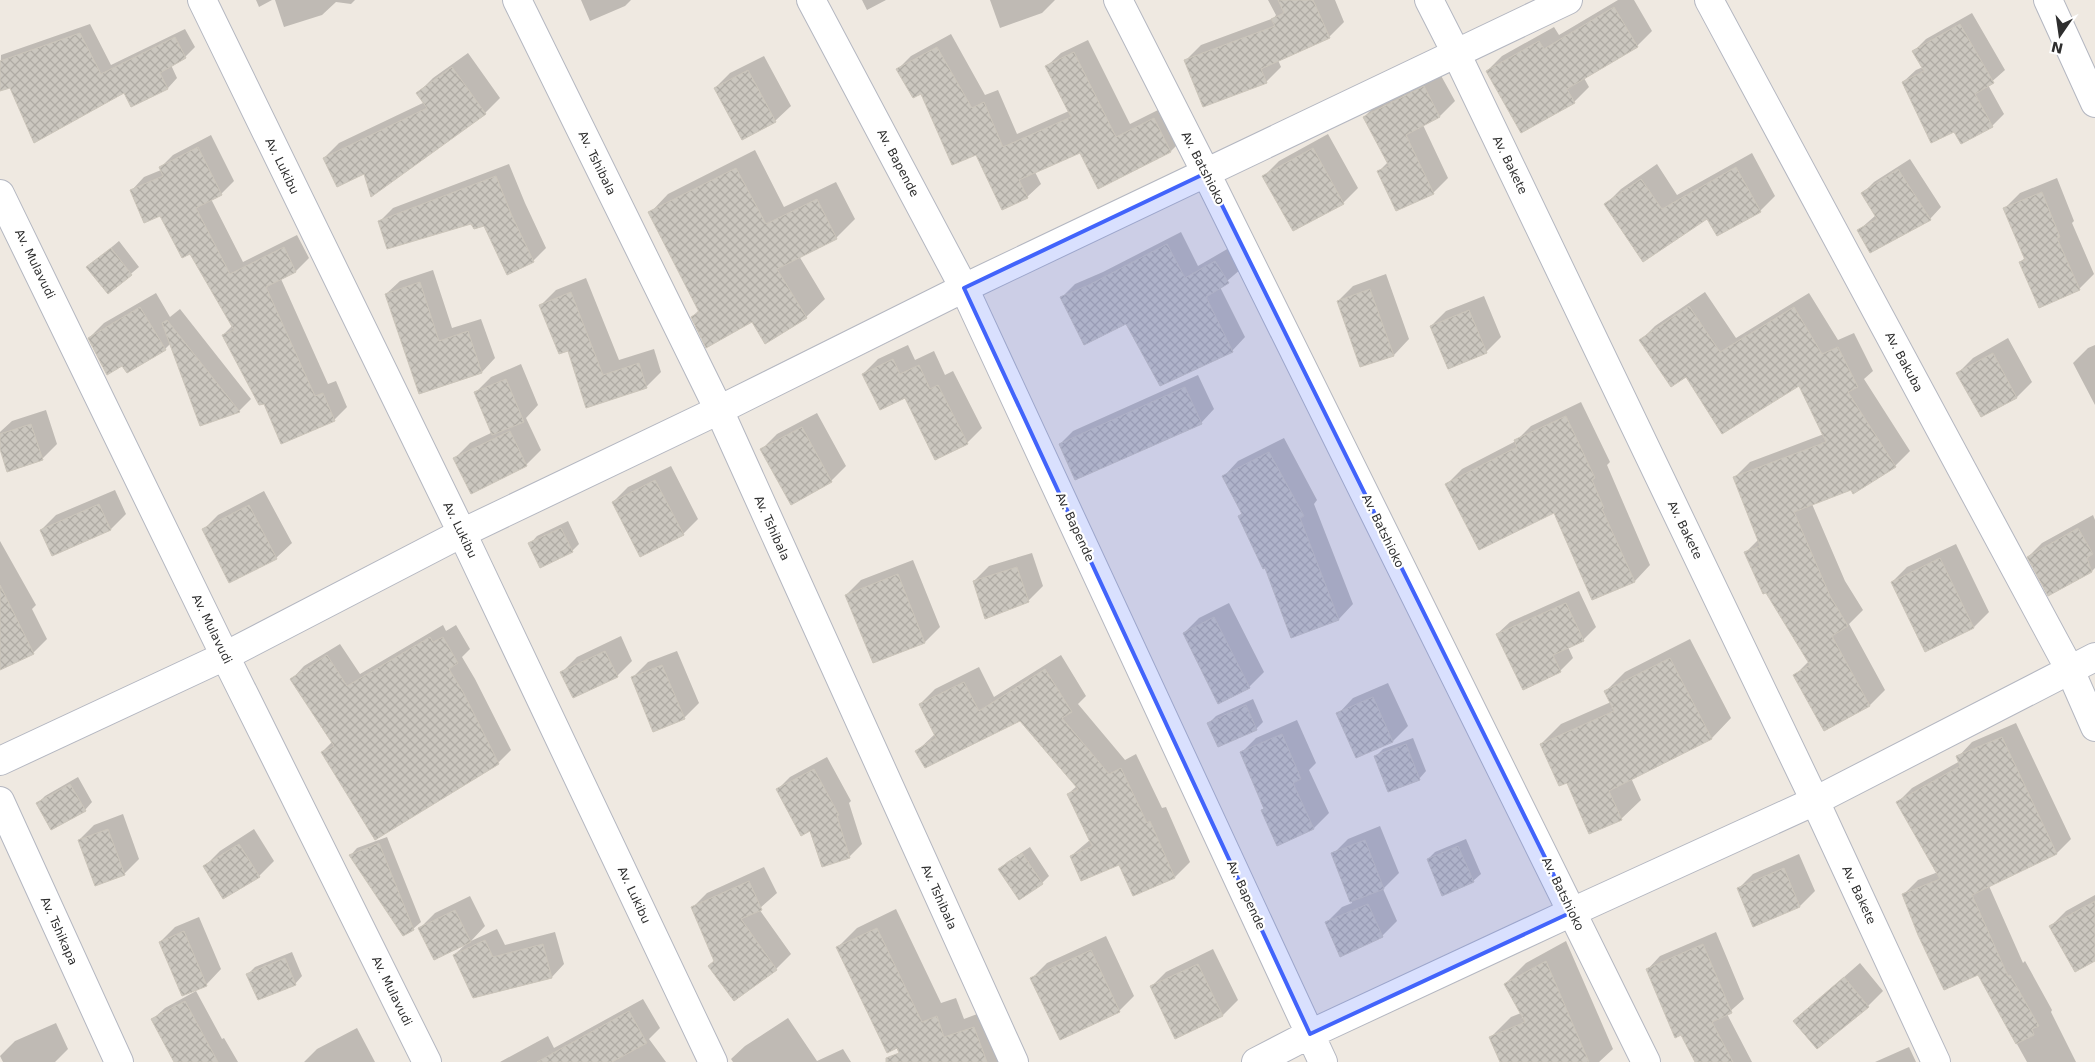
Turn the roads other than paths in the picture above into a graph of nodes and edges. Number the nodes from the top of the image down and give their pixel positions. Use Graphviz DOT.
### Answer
graph roads {
  1 [pos="202,0"];
  2 [pos="516,0"];
  3 [pos="812,0"];
  4 [pos="1118,0"];
  5 [pos="1429,0"];
  6 [pos="1568,0"];
  7 [pos="1710,0"];
  8 [pos="2048,0"];
  9 [pos="1456,53"];
  10 [pos="2095,103"];
  11 [pos="1206,173"];
  12 [pos="0,194"];
  13 [pos="964,288"];
  14 [pos="718,410"];
  15 [pos="462,534"];
  16 [pos="225,656"];
  17 [pos="2095,657"];
  18 [pos="2070,670"];
  19 [pos="2095,726"];
  20 [pos="0,760"];
  21 [pos="0,801"];
  22 [pos="1815,801"];
  23 [pos="1572,912"];
  24 [pos="1310,1034"];
  25 [pos="119,1062"];
  26 [pos="427,1062"];
  27 [pos="713,1062"];
  28 [pos="1014,1062"];
  29 [pos="1256,1062"];
  30 [pos="1323,1062"];
  31 [pos="1646,1062"];
  32 [pos="1936,1062"];
  1 -- 15 [label="street, Av. Lukibu"];
  2 -- 14 [label="street, Av. Tshibala"];
  3 -- 13 [label="street, Av. Bapende"];
  4 -- 11 [label="street, Av. Batshioko"];
  5 -- 9 [label="street, Av. Bakete"];
  6 -- 9 [label="street"];
  7 -- 18 [label="street, Av. Bakuba"];
  8 -- 10 [label="street"];
  9 -- 11 [label="street"];
  9 -- 22 [label="street, Av. Bakete"];
  11 -- 13 [label="street"];
  11 -- 23 [label="street, Av. Batshioko"];
  12 -- 16 [label="street, Av. Mulavudi"];
  13 -- 14 [label="street"];
  13 -- 24 [label="street, Av. Bapende"];
  14 -- 15 [label="street"];
  14 -- 28 [label="street, Av. Tshibala"];
  15 -- 16 [label="street"];
  15 -- 27 [label="street, Av. Lukibu"];
  16 -- 20 [label="street"];
  16 -- 26 [label="street, Av. Mulavudi"];
  17 -- 18 [label="street"];
  18 -- 19 [label="street, Av. Bakuba"];
  18 -- 22 [label="street"];
  21 -- 25 [label="street, Av. Tshikapa"];
  22 -- 23 [label="street"];
  22 -- 32 [label="street, Av. Bakete"];
  23 -- 24 [label="street"];
  23 -- 31 [label="street, Av. Batshioko"];
  24 -- 29 [label="street"];
  24 -- 30 [label="street, Av. Bapende"];
}
